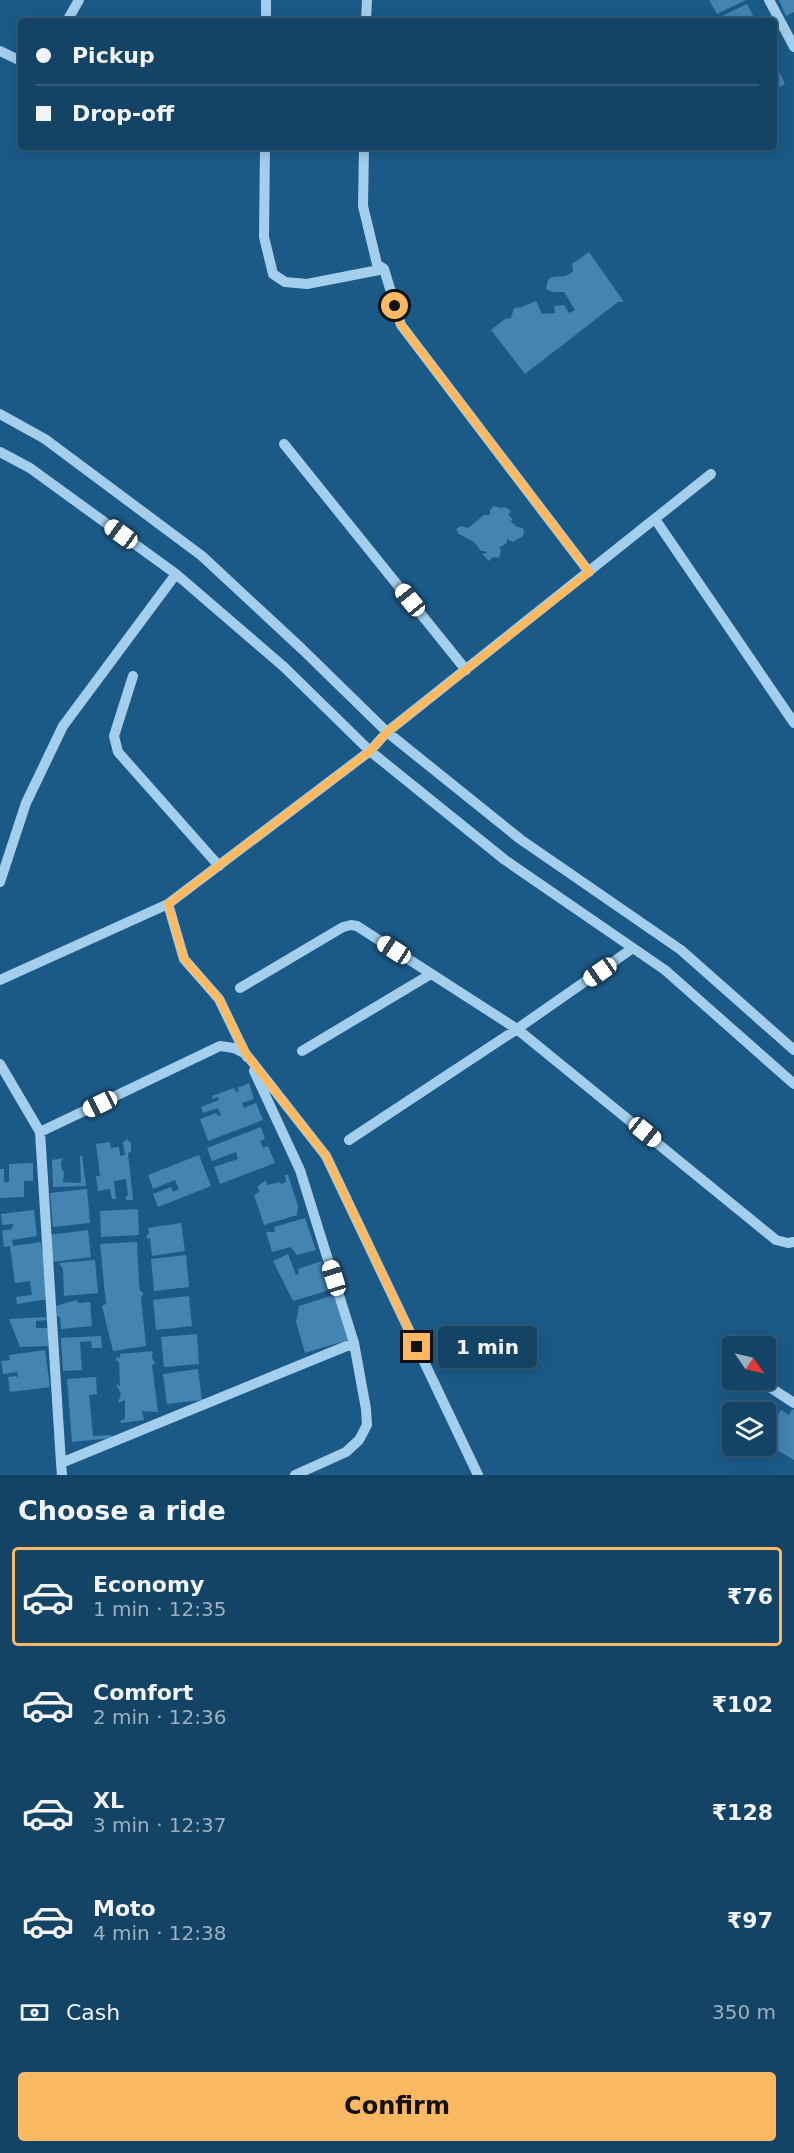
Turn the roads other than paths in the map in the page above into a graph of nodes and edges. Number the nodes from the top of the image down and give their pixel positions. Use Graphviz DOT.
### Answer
graph roads {
  1 [pos="79,0"];
  2 [pos="266,0"];
  3 [pos="367,0"];
  4 [pos="769,0"];
  5 [pos="69,18"];
  6 [pos="266,18"];
  7 [pos="366,18"];
  8 [pos="794,47"];
  9 [pos="0,51"];
  10 [pos="18,60"];
  11 [pos="265,150"];
  12 [pos="364,150"];
  13 [pos="384,269"];
  14 [pos="0,414"];
  15 [pos="284,444"];
  16 [pos="0,452"];
  17 [pos="711,474"];
  18 [pos="655,519"];
  19 [pos="589,572"];
  20 [pos="176,574"];
  21 [pos="466,670"];
  22 [pos="133,676"];
  23 [pos="794,723"];
  24 [pos="387,732"];
  25 [pos="370,751"];
  26 [pos="219,866"];
  27 [pos="0,882"];
  28 [pos="168,904"];
  29 [pos="633,948"];
  30 [pos="431,974"];
  31 [pos="0,980"];
  32 [pos="240,988"];
  33 [pos="517,1029"];
  34 [pos="794,1050"];
  35 [pos="302,1051"];
  36 [pos="246,1054"];
  37 [pos="0,1064"];
  38 [pos="794,1084"];
  39 [pos="40,1132"];
  40 [pos="349,1140"];
  41 [pos="794,1242"];
  42 [pos="354,1343"];
  43 [pos="774,1390"];
  44 [pos="794,1403"];
  45 [pos="61,1463"];
  46 [pos="62,1475"];
  47 [pos="295,1475"];
  48 [pos="478,1475"];
  1 -- 5 [label="street"];
  2 -- 6 [label="street"];
  3 -- 7 [label="street"];
  4 -- 8 [label="street"];
  9 -- 10 [label="street"];
  11 -- 13 [label="street"];
  12 -- 13 [label="street"];
  13 -- 19 [label="street"];
  14 -- 24 [label="street"];
  15 -- 21 [label="street"];
  16 -- 20 [label="street"];
  17 -- 18 [label="street"];
  18 -- 19 [label="street"];
  18 -- 23 [label="street"];
  19 -- 21 [label="street"];
  20 -- 25 [label="street"];
  20 -- 27 [label="street"];
  21 -- 24 [label="street"];
  22 -- 26 [label="street"];
  24 -- 25 [label="street"];
  24 -- 34 [label="street"];
  25 -- 26 [label="street"];
  25 -- 29 [label="street"];
  26 -- 28 [label="street"];
  28 -- 31 [label="street"];
  28 -- 36 [label="street"];
  29 -- 33 [label="street"];
  29 -- 38 [label="street"];
  30 -- 32 [label="street"];
  30 -- 33 [label="street"];
  30 -- 35 [label="street"];
  33 -- 40 [label="street"];
  33 -- 41 [label="street"];
  36 -- 39 [label="street"];
  36 -- 42 [label="street"];
  36 -- 48 [label="street"];
  37 -- 39 [label="street"];
  39 -- 45 [label="street"];
  42 -- 45 [label="street"];
  42 -- 47 [label="street"];
  43 -- 44 [label="street"];
  45 -- 46 [label="street"];
}
